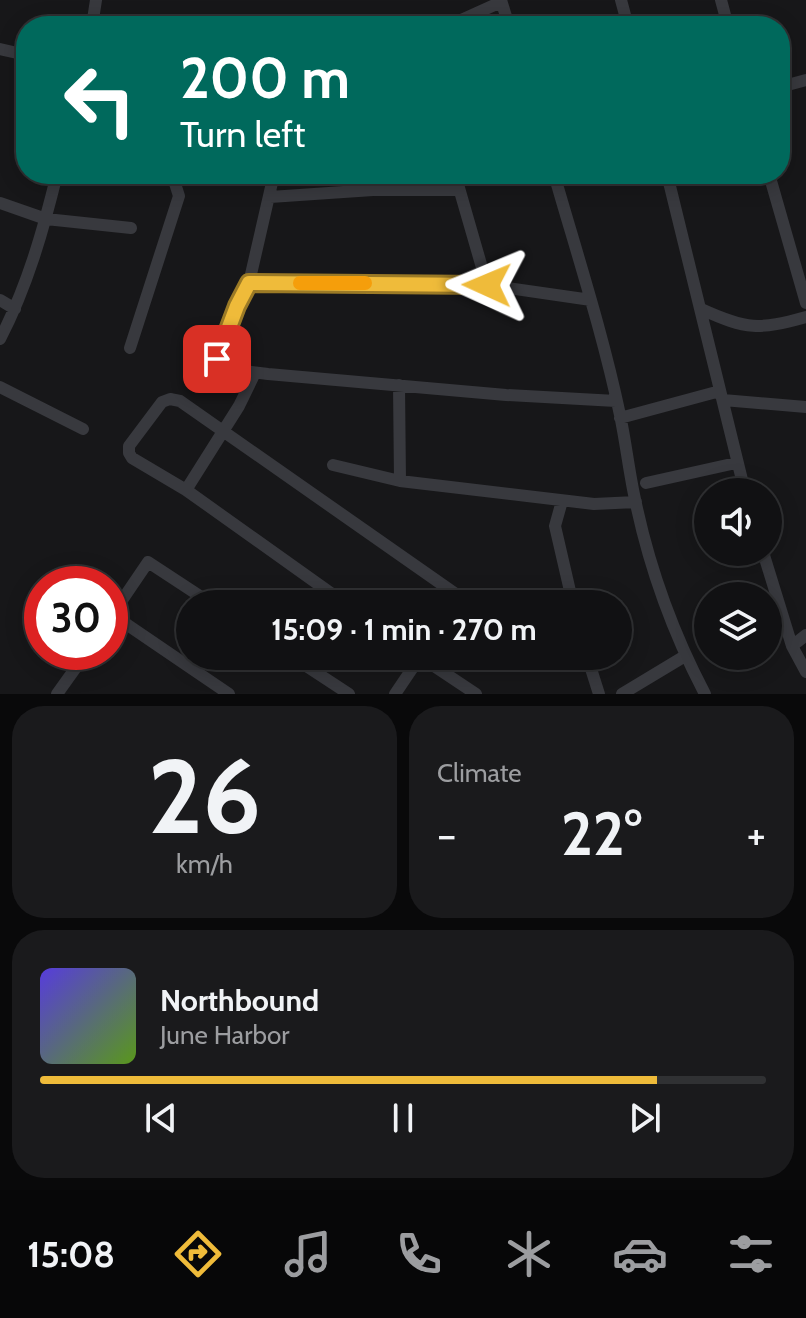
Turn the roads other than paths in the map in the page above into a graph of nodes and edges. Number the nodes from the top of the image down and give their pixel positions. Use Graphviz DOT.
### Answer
graph roads {
  1 [pos="501,1"];
  2 [pos="469,16"];
  3 [pos="55,184"];
  4 [pos="175,184"];
  5 [pos="272,184"];
  6 [pos="458,184"];
  7 [pos="557,184"];
  8 [pos="670,184"];
  9 [pos="772,184"];
  10 [pos="459,190"];
  11 [pos="270,197"];
  12 [pos="0,203"];
  13 [pos="46,219"];
  14 [pos="131,228"];
  15 [pos="249,283"];
  16 [pos="487,285"];
  17 [pos="0,300"];
  18 [pos="591,300"];
  19 [pos="806,303"];
  20 [pos="15,309"];
  21 [pos="701,309"];
  22 [pos="806,317"];
  23 [pos="0,339"];
  24 [pos="130,348"];
  25 [pos="255,373"];
  26 [pos="399,385"];
  27 [pos="0,387"];
  28 [pos="721,396"];
  29 [pos="616,401"];
  30 [pos="806,407"];
  31 [pos="620,418"];
  32 [pos="83,429"];
  33 [pos="222,432"];
  34 [pos="736,463"];
  35 [pos="333,465"];
  36 [pos="741,478"];
  37 [pos="400,481"];
  38 [pos="646,483"];
  39 [pos="186,490"];
  40 [pos="562,501"];
  41 [pos="636,502"];
  42 [pos="767,566"];
  43 [pos="191,590"];
  44 [pos="326,590"];
  45 [pos="450,590"];
  46 [pos="570,590"];
  47 [pos="128,591"];
  48 [pos="128,627"];
  49 [pos="806,635"];
  50 [pos="792,646"];
  51 [pos="685,656"];
  52 [pos="74,670"];
  53 [pos="312,670"];
  54 [pos="411,670"];
  55 [pos="441,670"];
  56 [pos="591,670"];
  57 [pos="806,672"];
  58 [pos="57,694"];
  59 [pos="229,694"];
  60 [pos="349,694"];
  61 [pos="395,694"];
  62 [pos="476,694"];
  63 [pos="599,694"];
  64 [pos="622,694"];
  65 [pos="705,694"];
  1 -- 2 [label="street"];
  3 -- 13 [label="street"];
  4 -- 24 [label="street"];
  5 -- 11 [label="street"];
  6 -- 10 [label="street"];
  7 -- 18 [label="street"];
  8 -- 21 [label="street"];
  9 -- 19 [label="street"];
  10 -- 11 [label="street"];
  10 -- 16 [label="street"];
  11 -- 15 [label="street"];
  12 -- 13 [label="street"];
  13 -- 14 [label="street"];
  13 -- 20 [label="street"];
  15 -- 16 [label="street"];
  15 -- 25 [label="street"];
  16 -- 18 [label="street"];
  17 -- 20 [label="street"];
  18 -- 29 [label="street"];
  20 -- 23 [label="street"];
  21 -- 22 [label="street"];
  21 -- 28 [label="street"];
  25 -- 26 [label="street"];
  25 -- 33 [label="street"];
  26 -- 29 [label="street"];
  26 -- 37 [label="street"];
  27 -- 32 [label="street"];
  28 -- 30 [label="street"];
  28 -- 31 [label="street"];
  28 -- 34 [label="street"];
  29 -- 31 [label="street"];
  31 -- 41 [label="street"];
  33 -- 39 [label="street"];
  33 -- 39 [label="street"];
  33 -- 45 [label="street"];
  34 -- 36 [label="street"];
  34 -- 38 [label="street"];
  35 -- 37 [label="street"];
  37 -- 40 [label="street"];
  39 -- 44 [label="street"];
  40 -- 41 [label="street"];
  40 -- 46 [label="street"];
  41 -- 51 [label="street"];
  42 -- 50 [label="street"];
  43 -- 47 [label="street"];
  48 -- 59 [label="street"];
  49 -- 50 [label="street"];
  50 -- 57 [label="street"];
  51 -- 64 [label="street"];
  51 -- 65 [label="street"];
  52 -- 58 [label="street"];
  53 -- 60 [label="street"];
  54 -- 61 [label="street"];
  55 -- 62 [label="street"];
  56 -- 63 [label="street"];
}
